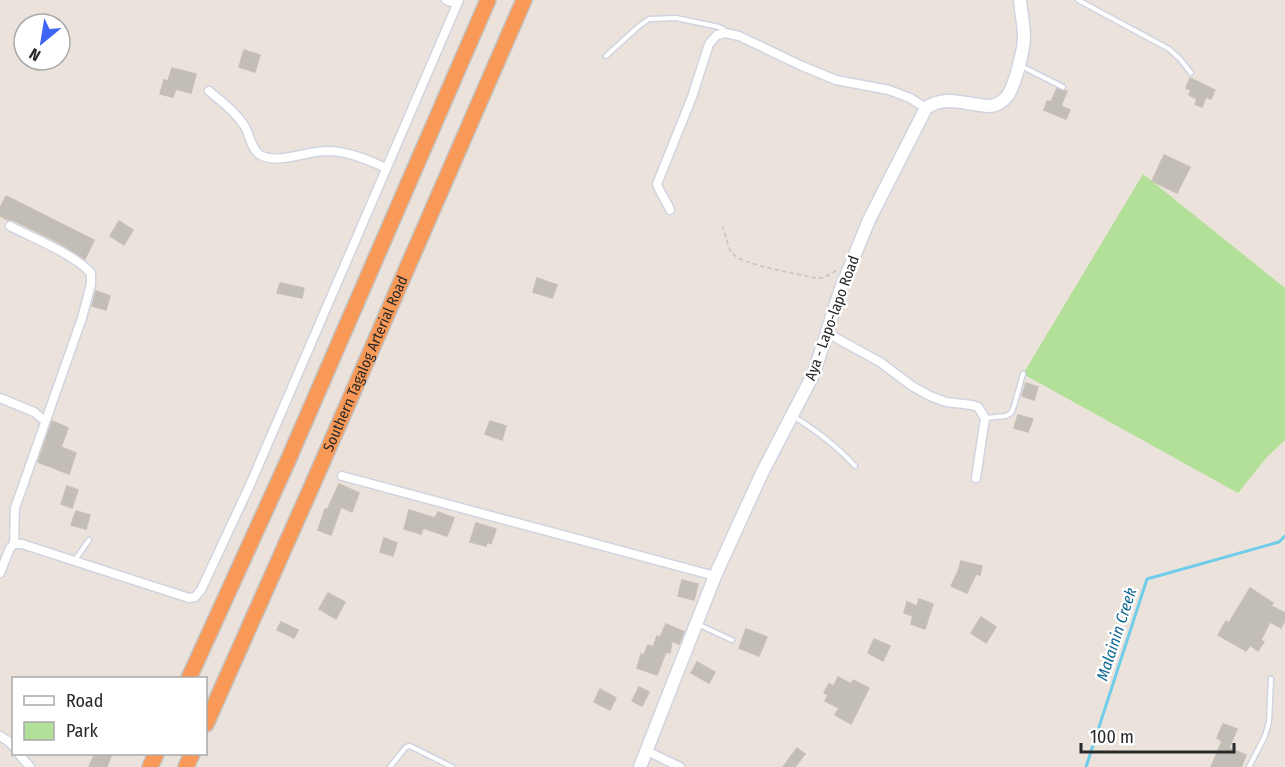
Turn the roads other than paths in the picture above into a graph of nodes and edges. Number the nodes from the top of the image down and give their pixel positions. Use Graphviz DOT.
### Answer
graph roads {
  1 [pos="446,0"];
  2 [pos="488,0"];
  3 [pos="524,0"];
  4 [pos="1020,0"];
  5 [pos="1078,0"];
  6 [pos="458,2"];
  7 [pos="725,33"];
  8 [pos="606,56"];
  9 [pos="1019,65"];
  10 [pos="1191,73"];
  11 [pos="1063,87"];
  12 [pos="209,91"];
  13 [pos="926,108"];
  14 [pos="386,168"];
  15 [pos="670,210"];
  16 [pos="10,226"];
  17 [pos="827,333"];
  18 [pos="1023,374"];
  19 [pos="0,398"];
  20 [pos="792,416"];
  21 [pos="985,418"];
  22 [pos="45,421"];
  23 [pos="855,466"];
  24 [pos="342,476"];
  25 [pos="976,478"];
  26 [pos="88,540"];
  27 [pos="14,544"];
  28 [pos="74,560"];
  29 [pos="0,573"];
  30 [pos="715,576"];
  31 [pos="696,623"];
  32 [pos="732,640"];
  33 [pos="189,677"];
  34 [pos="1271,679"];
  35 [pos="207,722"];
  36 [pos="0,736"];
  37 [pos="12,745"];
  38 [pos="647,751"];
  39 [pos="21,755"];
  40 [pos="30,767"];
  41 [pos="390,767"];
  42 [pos="452,767"];
  43 [pos="640,767"];
  44 [pos="680,767"];
  45 [pos="1249,767"];
  1 -- 6 [label="street"];
  2 -- 33 [label="highway"];
  3 -- 35 [label="highway, Southern Tagalog Arterial Road"];
  4 -- 9 [label="street"];
  5 -- 10 [label="lane"];
  6 -- 14 [label="street"];
  7 -- 8 [label="lane"];
  7 -- 13 [label="street"];
  7 -- 15 [label="street"];
  9 -- 11 [label="lane"];
  9 -- 13 [label="street"];
  12 -- 14 [label="street"];
  13 -- 17 [label="street, Aya - Lapo-lapo Road"];
  14 -- 28 [label="street"];
  16 -- 22 [label="street"];
  17 -- 20 [label="street, Aya - Lapo-lapo Road"];
  17 -- 21 [label="street"];
  18 -- 21 [label="lane"];
  19 -- 22 [label="street"];
  20 -- 23 [label="lane"];
  20 -- 30 [label="street, Aya - Lapo-lapo Road"];
  21 -- 25 [label="street"];
  22 -- 27 [label="street"];
  24 -- 30 [label="street"];
  26 -- 28 [label="lane"];
  27 -- 28 [label="street"];
  27 -- 29 [label="street"];
  30 -- 31 [label="street, Aya - Lapo-lapo Road"];
  31 -- 32 [label="lane"];
  31 -- 38 [label="street, Aya - Lapo-lapo Road"];
  34 -- 45 [label="lane"];
  36 -- 37 [label="street"];
  38 -- 43 [label="street, Aya - Lapo-lapo Road"];
  38 -- 44 [label="street"];
  39 -- 40 [label="street"];
  41 -- 42 [label="lane"];
}
